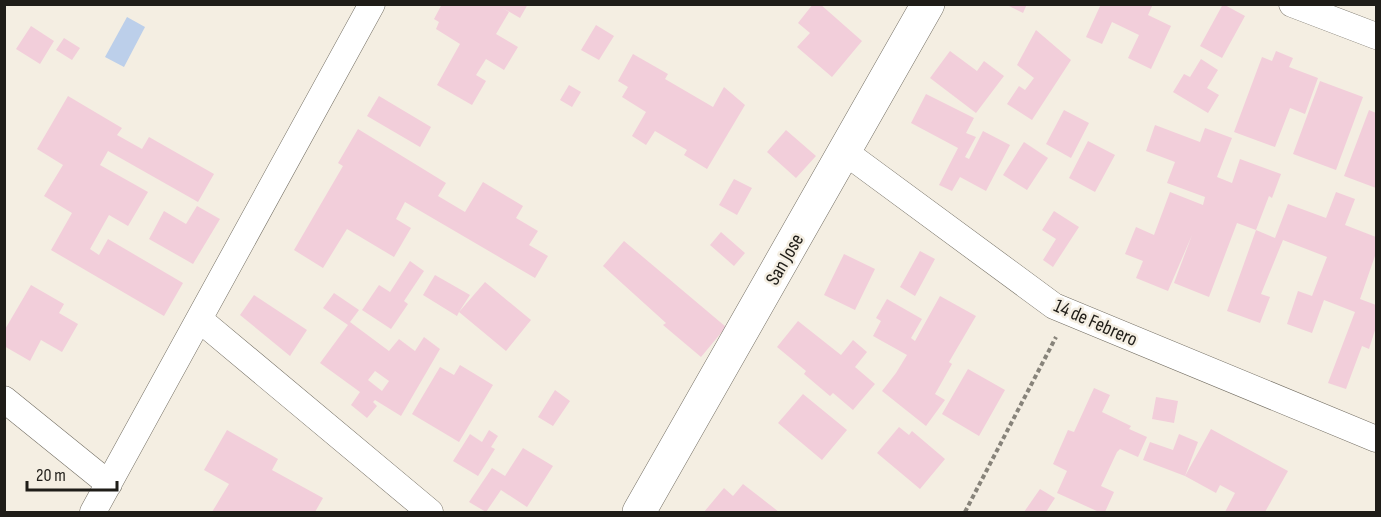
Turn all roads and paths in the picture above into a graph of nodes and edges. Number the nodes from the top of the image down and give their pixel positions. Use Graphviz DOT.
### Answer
graph roads {
  1 [pos="372,4"];
  2 [pos="928,4"];
  3 [pos="1304,7"];
  4 [pos="1377,36"];
  5 [pos="845,152"];
  6 [pos="1069,312"];
  7 [pos="199,319"];
  8 [pos="4,399"];
  9 [pos="1377,439"];
  10 [pos="109,484"];
  11 [pos="93,513"];
  12 [pos="430,513"];
  13 [pos="639,513"];
  14 [pos="965,513"];
  1 -- 7 [label="street"];
  2 -- 5 [label="street, San Jose"];
  3 -- 4 [label="street"];
  5 -- 6 [label="street, 14 de Febrero"];
  5 -- 13 [label="street, San Jose"];
  6 -- 9 [label="street, 14 de Febrero"];
  6 -- 14 [label="path"];
  7 -- 10 [label="street"];
  7 -- 12 [label="street"];
  8 -- 10 [label="street"];
  10 -- 11 [label="street"];
}
